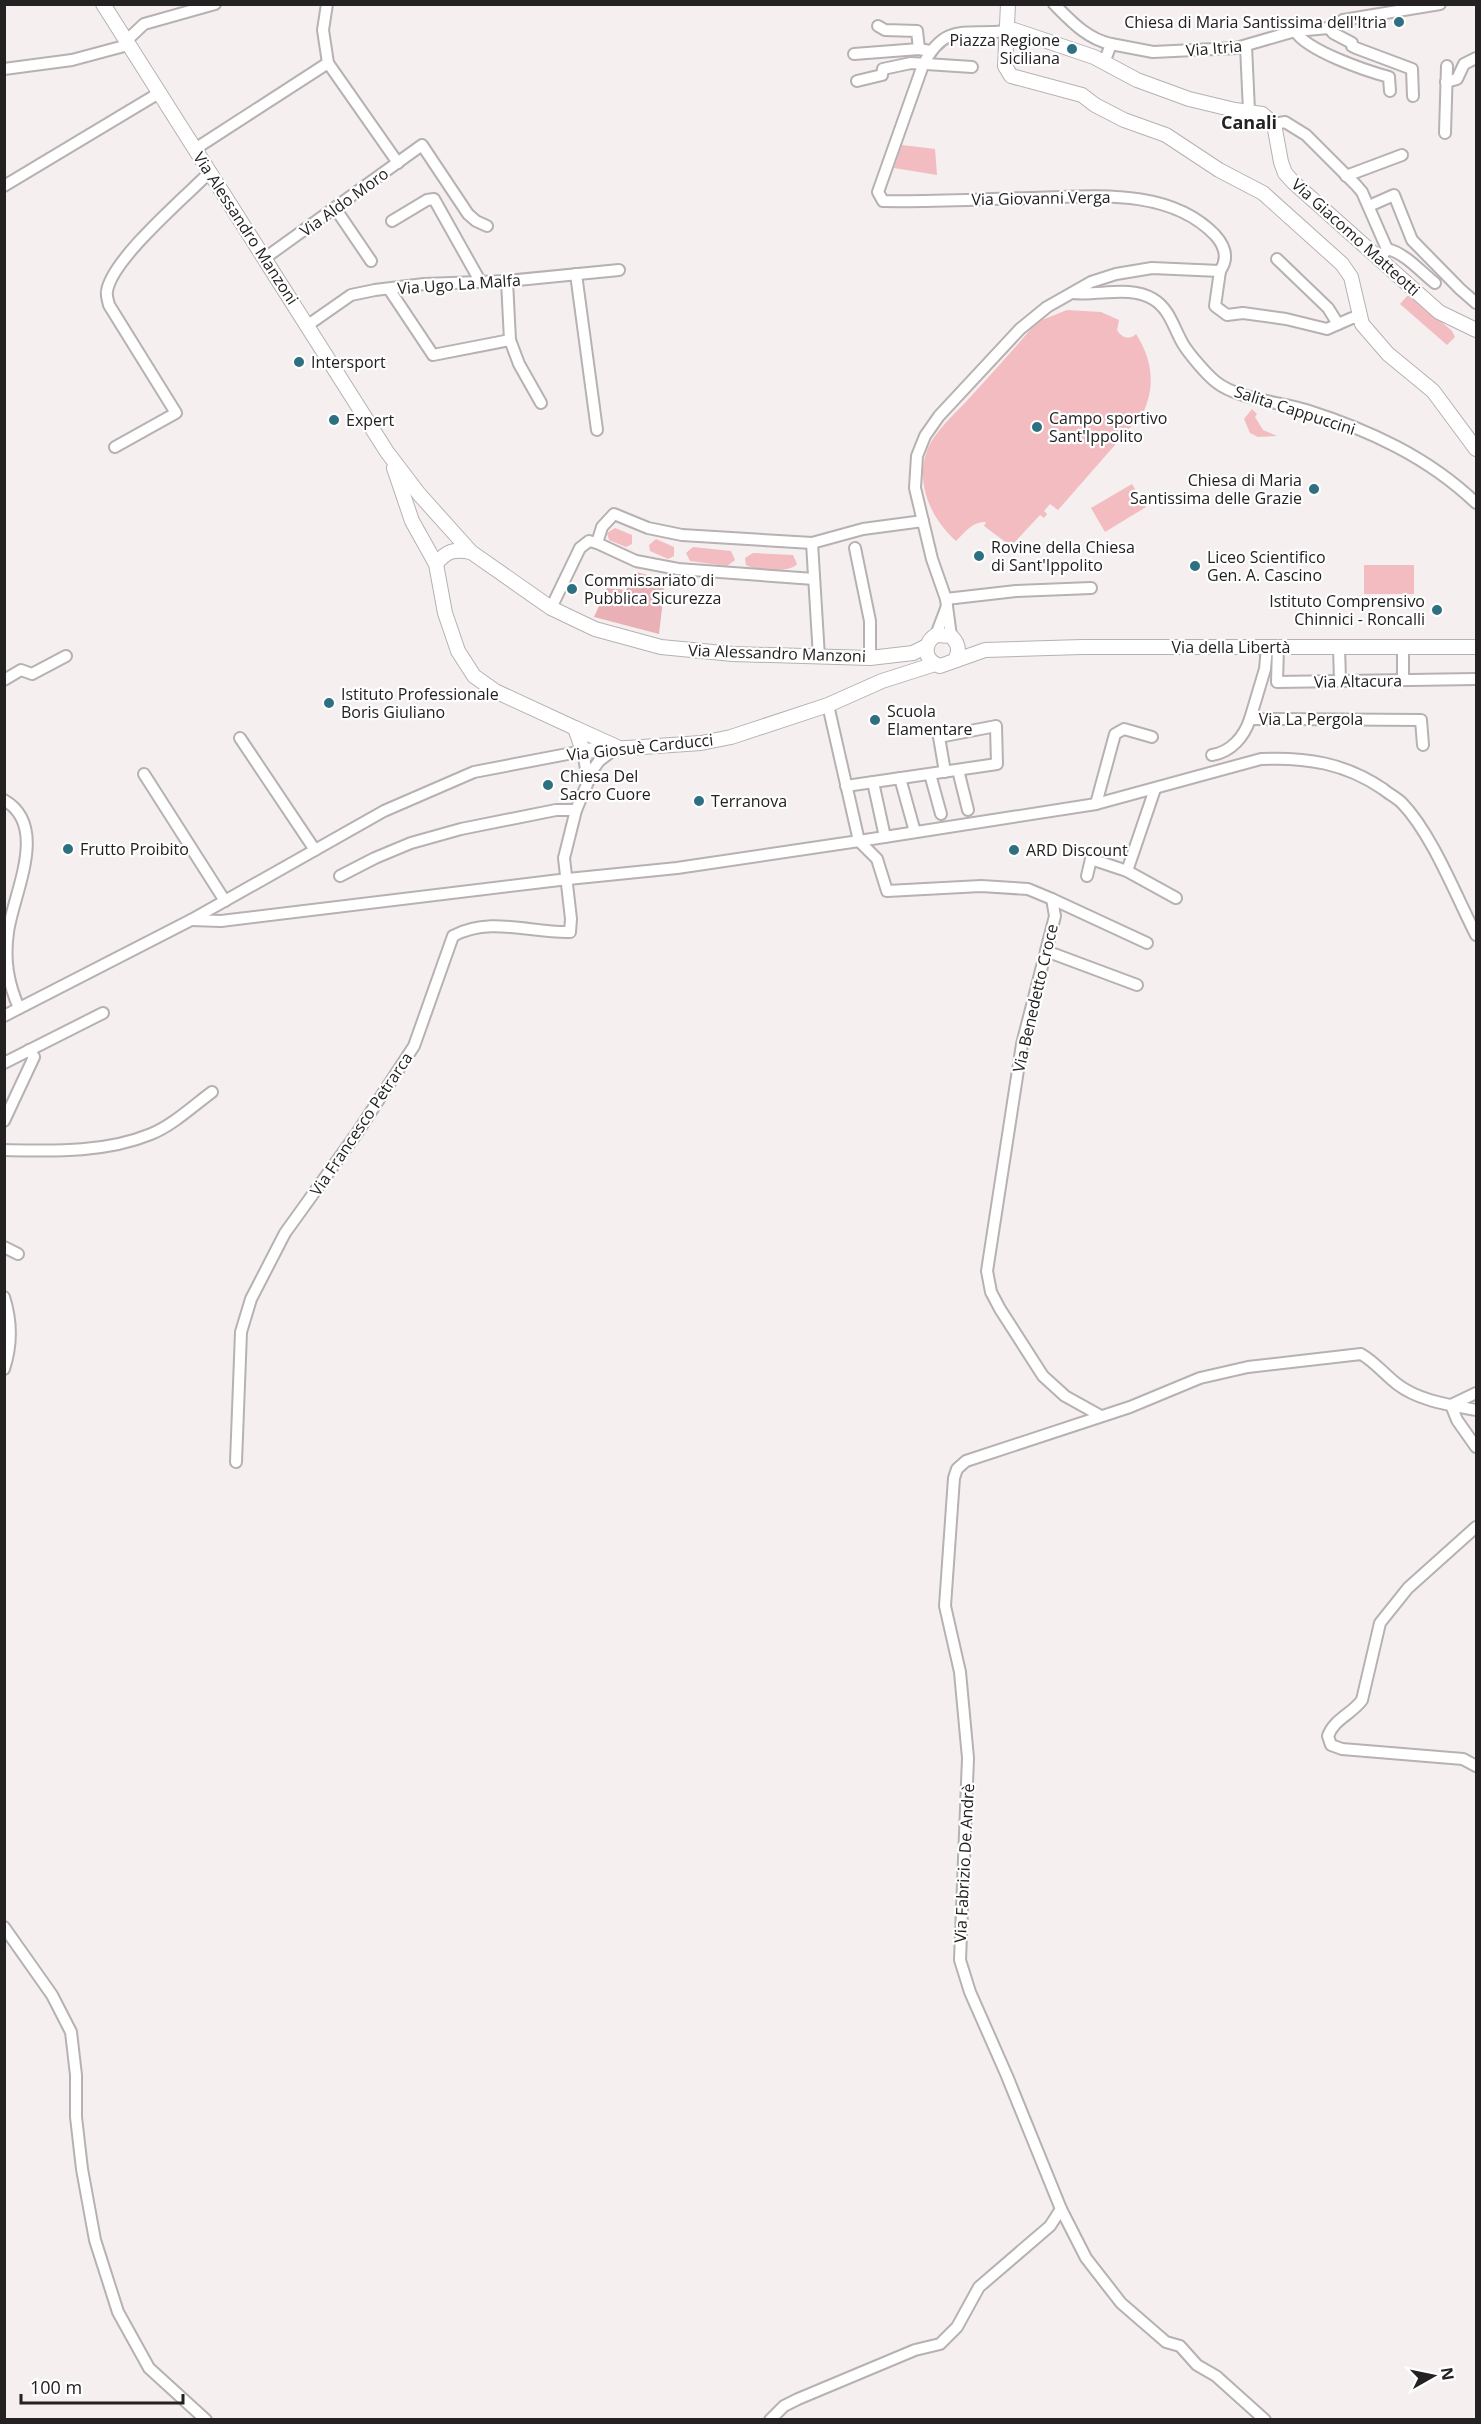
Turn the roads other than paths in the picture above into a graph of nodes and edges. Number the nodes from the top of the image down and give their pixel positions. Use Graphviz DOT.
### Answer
graph roads {
  1 [pos="103,4"];
  2 [pos="327,4"];
  3 [pos="1008,4"];
  4 [pos="1054,4"];
  5 [pos="1440,4"];
  6 [pos="208,5"];
  7 [pos="878,26"];
  8 [pos="1329,28"];
  9 [pos="1006,31"];
  10 [pos="1295,31"];
  11 [pos="127,43"];
  12 [pos="1111,44"];
  13 [pos="1246,46"];
  14 [pos="925,50"];
  15 [pos="854,54"];
  16 [pos="1476,58"];
  17 [pos="1396,62"];
  18 [pos="328,63"];
  19 [pos="1104,63"];
  20 [pos="923,65"];
  21 [pos="1447,66"];
  22 [pos="972,67"];
  23 [pos="4,69"];
  24 [pos="1389,77"];
  25 [pos="856,81"];
  26 [pos="1446,82"];
  27 [pos="1390,91"];
  28 [pos="159,93"];
  29 [pos="1413,96"];
  30 [pos="1249,111"];
  31 [pos="1274,124"];
  32 [pos="1445,133"];
  33 [pos="195,149"];
  34 [pos="1402,155"];
  35 [pos="398,163"];
  36 [pos="210,172"];
  37 [pos="1346,176"];
  38 [pos="4,186"];
  39 [pos="1369,206"];
  40 [pos="335,208"];
  41 [pos="468,214"];
  42 [pos="392,221"];
  43 [pos="449,225"];
  44 [pos="487,226"];
  45 [pos="1384,254"];
  46 [pos="265,258"];
  47 [pos="1277,259"];
  48 [pos="371,261"];
  49 [pos="619,270"];
  50 [pos="1220,271"];
  51 [pos="576,274"];
  52 [pos="480,281"];
  53 [pos="507,281"];
  54 [pos="1435,283"];
  55 [pos="389,289"];
  56 [pos="1073,293"];
  57 [pos="1476,303"];
  58 [pos="1361,318"];
  59 [pos="1338,324"];
  60 [pos="308,325"];
  61 [pos="1476,330"];
  62 [pos="510,340"];
  63 [pos="541,403"];
  64 [pos="597,430"];
  65 [pos="115,447"];
  66 [pos="1476,449"];
  67 [pos="387,452"];
  68 [pos="419,494"];
  69 [pos="404,495"];
  70 [pos="1476,503"];
  71 [pos="923,521"];
  72 [pos="597,543"];
  73 [pos="812,543"];
  74 [pos="855,548"];
  75 [pos="471,552"];
  76 [pos="436,564"];
  77 [pos="814,579"];
  78 [pos="1091,588"];
  79 [pos="946,602"];
  80 [pos="551,608"];
  81 [pos="936,635"];
  82 [pos="954,640"];
  83 [pos="927,646"];
  84 [pos="1272,647"];
  85 [pos="1339,647"];
  86 [pos="1403,647"];
  87 [pos="1476,647"];
  88 [pos="985,650"];
  89 [pos="66,656"];
  90 [pos="819,657"];
  91 [pos="870,658"];
  92 [pos="955,660"];
  93 [pos="935,664"];
  94 [pos="1475,679"];
  95 [pos="4,680"];
  96 [pos="1403,680"];
  97 [pos="1340,681"];
  98 [pos="828,705"];
  99 [pos="1250,719"];
  100 [pos="575,728"];
  101 [pos="1152,737"];
  102 [pos="240,738"];
  103 [pos="1423,745"];
  104 [pos="617,747"];
  105 [pos="583,751"];
  106 [pos="1212,754"];
  107 [pos="958,770"];
  108 [pos="945,772"];
  109 [pos="144,774"];
  110 [pos="930,774"];
  111 [pos="900,778"];
  112 [pos="588,781"];
  113 [pos="873,782"];
  114 [pos="846,786"];
  115 [pos="1155,789"];
  116 [pos="4,801"];
  117 [pos="1096,804"];
  118 [pos="576,810"];
  119 [pos="968,810"];
  120 [pos="941,814"];
  121 [pos="915,832"];
  122 [pos="885,837"];
  123 [pos="859,841"];
  124 [pos="315,850"];
  125 [pos="1127,871"];
  126 [pos="340,876"];
  127 [pos="1087,876"];
  128 [pos="568,879"];
  129 [pos="1176,898"];
  130 [pos="1052,899"];
  131 [pos="225,901"];
  132 [pos="191,920"];
  133 [pos="1476,935"];
  134 [pos="1147,943"];
  135 [pos="1046,951"];
  136 [pos="1137,985"];
  137 [pos="19,1008"];
  138 [pos="103,1013"];
  139 [pos="4,1016"];
  140 [pos="29,1050"];
  141 [pos="4,1063"];
  142 [pos="212,1092"];
  143 [pos="4,1121"];
  144 [pos="4,1150"];
  145 [pos="4,1247"];
  146 [pos="18,1254"];
  147 [pos="4,1298"];
  148 [pos="4,1369"];
  149 [pos="1476,1393"];
  150 [pos="1451,1405"];
  151 [pos="1476,1410"];
  152 [pos="1101,1416"];
  153 [pos="1476,1447"];
  154 [pos="236,1462"];
  155 [pos="1476,1527"];
  156 [pos="1476,1766"];
  157 [pos="4,1927"];
  158 [pos="1061,2209"];
  159 [pos="206,2420"];
  160 [pos="770,2420"];
  161 [pos="1265,2420"];
  1 -- 11 [label="main road, Via Alessandro Manzoni"];
  2 -- 18 [label="street"];
  3 -- 9 [label="main road"];
  4 -- 12 [label="street, Via Itria"];
  5 -- 8 [label="street, Via Itria"];
  6 -- 11 [label="street"];
  7 -- 14 [label="street"];
  8 -- 10 [label="street, Via Itria"];
  8 -- 17 [label="street"];
  9 -- 14 [label="street"];
  9 -- 19 [label="main road"];
  9 -- 58 [label="main road"];
  10 -- 13 [label="street, Via Itria"];
  10 -- 24 [label="street"];
  11 -- 23 [label="street"];
  11 -- 28 [label="main road, Via Alessandro Manzoni"];
  12 -- 13 [label="street, Via Itria"];
  12 -- 19 [label="street"];
  13 -- 30 [label="street"];
  14 -- 15 [label="street"];
  14 -- 20 [label="street"];
  16 -- 26 [label="street"];
  17 -- 24 [label="street"];
  17 -- 29 [label="street"];
  18 -- 33 [label="street"];
  18 -- 35 [label="street"];
  19 -- 30 [label="main road"];
  20 -- 22 [label="street"];
  20 -- 25 [label="street"];
  20 -- 50 [label="street, Via Giovanni Verga"];
  21 -- 26 [label="street"];
  24 -- 27 [label="street"];
  26 -- 32 [label="street"];
  28 -- 33 [label="main road, Via Alessandro Manzoni"];
  28 -- 38 [label="street"];
  30 -- 31 [label="main road"];
  31 -- 37 [label="street"];
  31 -- 45 [label="main road, Via Giacomo Matteotti"];
  33 -- 36 [label="main road, Via Alessandro Manzoni"];
  34 -- 37 [label="street"];
  35 -- 40 [label="street, Via Aldo Moro"];
  35 -- 41 [label="street, Via Aldo Moro"];
  36 -- 46 [label="main road, Via Alessandro Manzoni"];
  36 -- 65 [label="street"];
  37 -- 39 [label="street"];
  39 -- 45 [label="street"];
  39 -- 57 [label="street"];
  40 -- 46 [label="street, Via Aldo Moro"];
  40 -- 48 [label="street"];
  41 -- 43 [label="street"];
  41 -- 44 [label="street"];
  42 -- 43 [label="street"];
  43 -- 52 [label="street"];
  45 -- 54 [label="street"];
  45 -- 61 [label="main road, Via Giacomo Matteotti"];
  46 -- 60 [label="main road, Via Alessandro Manzoni"];
  47 -- 59 [label="street"];
  49 -- 51 [label="street, Via Ugo La Malfa"];
  50 -- 56 [label="street"];
  50 -- 59 [label="street"];
  51 -- 53 [label="street, Via Ugo La Malfa"];
  51 -- 64 [label="street"];
  52 -- 53 [label="street, Via Ugo La Malfa"];
  52 -- 55 [label="street, Via Ugo La Malfa"];
  53 -- 62 [label="street"];
  55 -- 60 [label="street, Via Ugo La Malfa"];
  55 -- 62 [label="street"];
  56 -- 70 [label="street, Salita Cappuccini"];
  56 -- 71 [label="street"];
  58 -- 59 [label="street"];
  58 -- 66 [label="main road"];
  60 -- 67 [label="main road, Via Alessandro Manzoni"];
  62 -- 63 [label="street"];
  67 -- 68 [label="main road, Via Alessandro Manzoni"];
  67 -- 69 [label="main road"];
  68 -- 69 [label="main road"];
  68 -- 75 [label="main road, Via Alessandro Manzoni"];
  69 -- 76 [label="main road"];
  71 -- 73 [label="street"];
  71 -- 79 [label="street"];
  72 -- 73 [label="street"];
  72 -- 77 [label="street"];
  72 -- 80 [label="street"];
  73 -- 77 [label="street"];
  74 -- 91 [label="street"];
  75 -- 76 [label="main road"];
  75 -- 80 [label="main road, Via Alessandro Manzoni"];
  76 -- 100 [label="main road"];
  77 -- 90 [label="street"];
  78 -- 79 [label="street"];
  79 -- 81 [label="street"];
  79 -- 82 [label="street"];
  80 -- 90 [label="main road, Via Alessandro Manzoni"];
  81 -- 82 [label="main road"];
  81 -- 83 [label="main road"];
  82 -- 88 [label="main road, Via della Libertà"];
  82 -- 92 [label="main road"];
  83 -- 91 [label="main road, Via Alessandro Manzoni"];
  83 -- 93 [label="main road"];
  84 -- 85 [label="main road, Via della Libertà"];
  84 -- 88 [label="main road, Via della Libertà"];
  84 -- 97 [label="street, Via Altacura"];
  84 -- 99 [label="street, Via La Pergola"];
  85 -- 86 [label="main road, Via della Libertà"];
  85 -- 97 [label="street"];
  86 -- 87 [label="main road, Via della Libertà"];
  86 -- 96 [label="street"];
  88 -- 92 [label="main road, Via della Libertà"];
  89 -- 95 [label="street"];
  90 -- 91 [label="main road, Via Alessandro Manzoni"];
  92 -- 93 [label="main road"];
  93 -- 98 [label="main road, Via Giosuè Carducci"];
  94 -- 96 [label="street, Via Altacura"];
  96 -- 97 [label="street, Via Altacura"];
  98 -- 104 [label="main road, Via Giosuè Carducci"];
  98 -- 114 [label="street, Via Benedetto Croce"];
  99 -- 103 [label="street, Via La Pergola"];
  99 -- 106 [label="street"];
  100 -- 104 [label="main road"];
  100 -- 105 [label="main road"];
  101 -- 117 [label="street"];
  102 -- 124 [label="street"];
  104 -- 105 [label="main road, Via Giosuè Carducci"];
  104 -- 112 [label="street, Via Francesco Petrarca"];
  105 -- 112 [label="street"];
  105 -- 124 [label="street, Via Giosuè Carducci"];
  107 -- 108 [label="street"];
  107 -- 108 [label="street"];
  107 -- 119 [label="street"];
  108 -- 110 [label="street"];
  109 -- 131 [label="street"];
  110 -- 111 [label="street"];
  110 -- 120 [label="street"];
  111 -- 113 [label="street"];
  111 -- 121 [label="street"];
  112 -- 118 [label="street, Via Francesco Petrarca"];
  113 -- 114 [label="street"];
  113 -- 122 [label="street"];
  114 -- 123 [label="street, Via Benedetto Croce"];
  115 -- 117 [label="street"];
  115 -- 125 [label="street"];
  115 -- 133 [label="street"];
  116 -- 137 [label="street"];
  117 -- 121 [label="street"];
  118 -- 126 [label="street"];
  118 -- 128 [label="street, Via Francesco Petrarca"];
  121 -- 122 [label="street"];
  122 -- 123 [label="street"];
  123 -- 128 [label="street"];
  123 -- 130 [label="street, Via Benedetto Croce"];
  124 -- 131 [label="street, Via Giosuè Carducci"];
  125 -- 127 [label="street"];
  125 -- 129 [label="street"];
  128 -- 132 [label="street"];
  128 -- 154 [label="street, Via Francesco Petrarca"];
  130 -- 134 [label="street"];
  130 -- 135 [label="street, Via Benedetto Croce"];
  131 -- 132 [label="street, Via Giosuè Carducci"];
  132 -- 137 [label="street, Via Giosuè Carducci"];
  135 -- 136 [label="street"];
  135 -- 152 [label="street, Via Benedetto Croce"];
  137 -- 139 [label="street"];
  138 -- 140 [label="street"];
  140 -- 141 [label="street"];
  140 -- 143 [label="street"];
  142 -- 144 [label="street"];
  145 -- 146 [label="street"];
  147 -- 148 [label="street"];
  149 -- 150 [label="street"];
  150 -- 151 [label="street"];
  150 -- 152 [label="street"];
  150 -- 153 [label="street"];
  152 -- 158 [label="street, Via Fabrizio De Andrè"];
  155 -- 156 [label="street"];
  157 -- 159 [label="street"];
  158 -- 160 [label="street"];
  158 -- 161 [label="street, Via Fabrizio De Andrè"];
}
